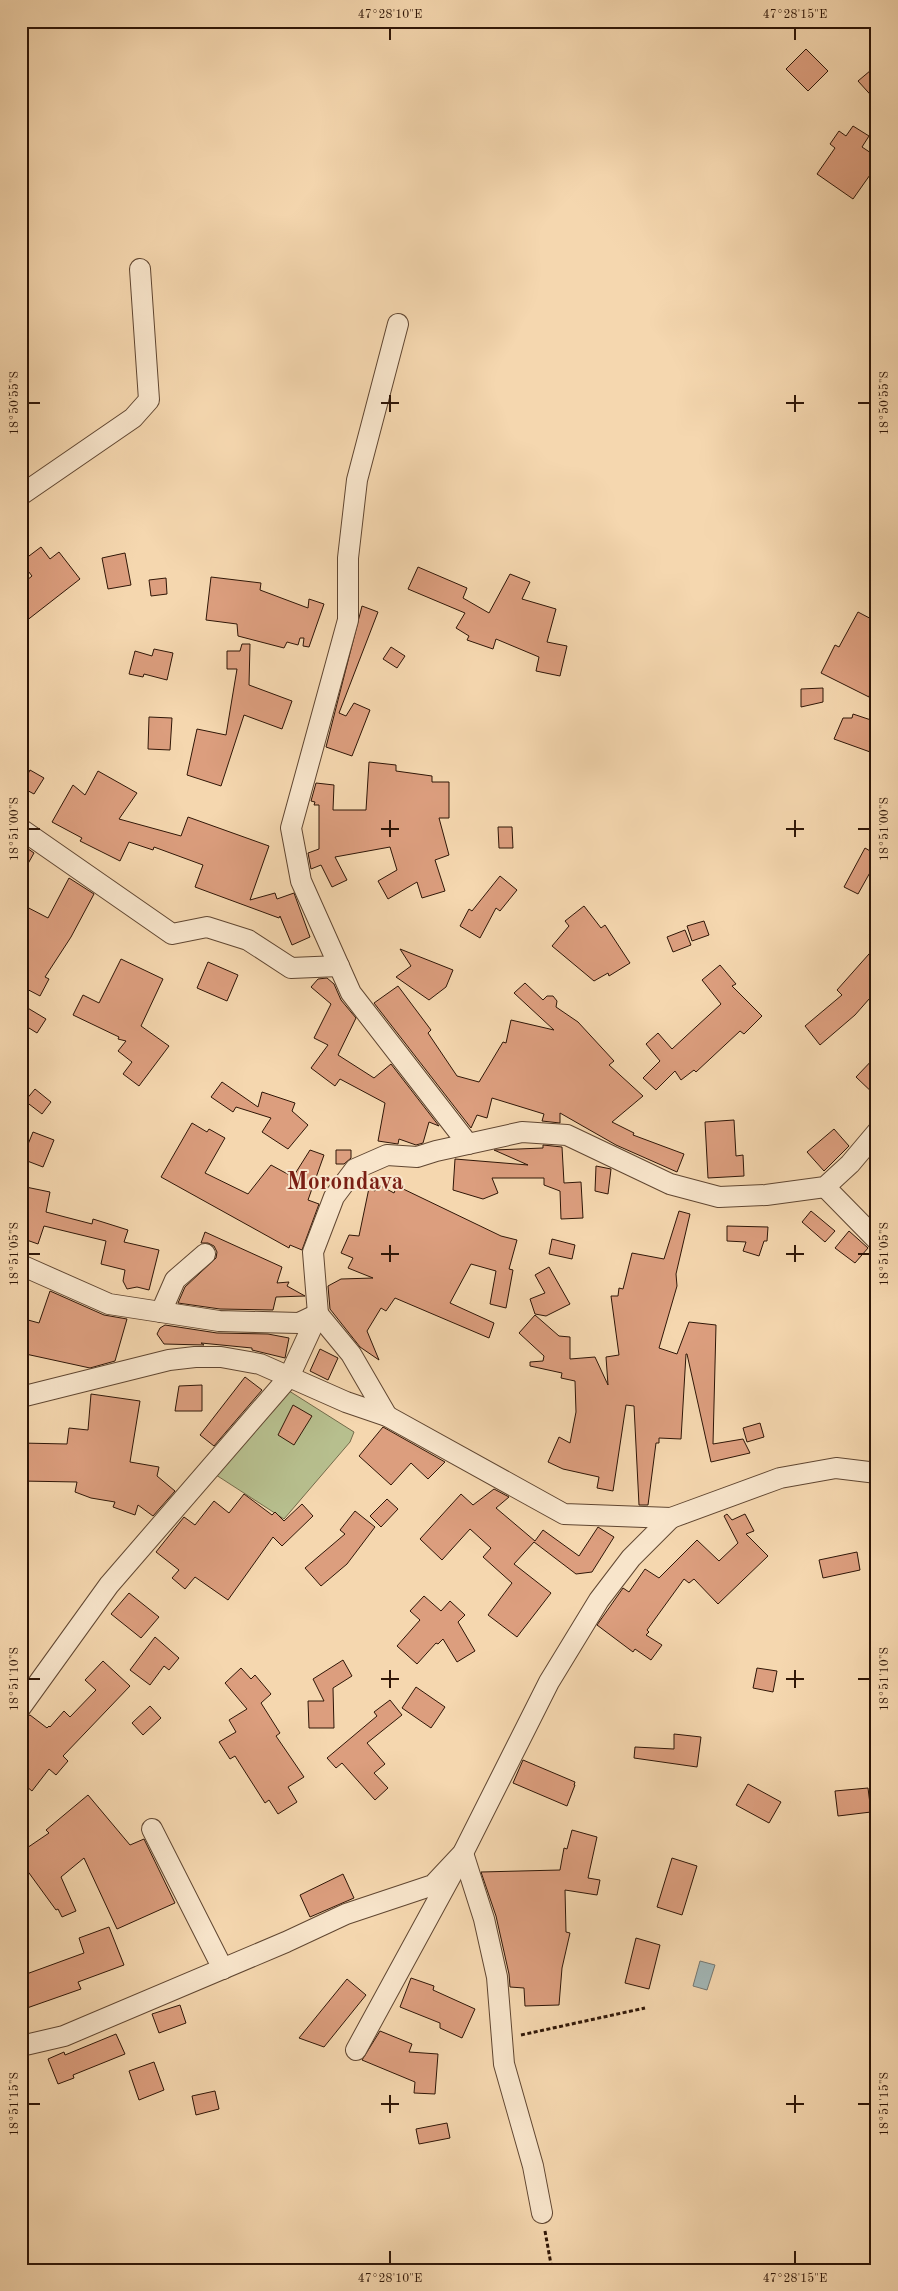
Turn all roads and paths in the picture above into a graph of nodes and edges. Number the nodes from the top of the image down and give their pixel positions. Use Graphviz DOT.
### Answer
graph roads {
  1 [pos="140,269"];
  2 [pos="398,324"];
  3 [pos="21,495"];
  4 [pos="21,829"];
  5 [pos="339,966"];
  6 [pos="877,1132"];
  7 [pos="468,1144"];
  8 [pos="824,1187"];
  9 [pos="877,1240"];
  10 [pos="205,1254"];
  11 [pos="21,1265"];
  12 [pos="161,1312"];
  13 [pos="318,1314"];
  14 [pos="289,1377"];
  15 [pos="21,1397"];
  16 [pos="387,1416"];
  17 [pos="877,1473"];
  18 [pos="671,1518"];
  19 [pos="21,1707"];
  20 [pos="152,1828"];
  21 [pos="464,1853"];
  22 [pos="223,1969"];
  23 [pos="645,2008"];
  24 [pos="500,2039"];
  25 [pos="21,2046"];
  26 [pos="356,2050"];
  27 [pos="542,2213"];
  28 [pos="552,2270"];
  1 -- 3 [label="street"];
  2 -- 5 [label="street"];
  4 -- 5 [label="street"];
  5 -- 7 [label="street"];
  6 -- 8 [label="street"];
  7 -- 8 [label="street"];
  7 -- 13 [label="street"];
  8 -- 9 [label="street"];
  10 -- 12 [label="street"];
  11 -- 12 [label="street"];
  12 -- 13 [label="street"];
  13 -- 14 [label="street"];
  13 -- 16 [label="street"];
  14 -- 15 [label="street"];
  14 -- 16 [label="street"];
  14 -- 19 [label="street"];
  16 -- 18 [label="street"];
  17 -- 18 [label="street"];
  18 -- 21 [label="street"];
  20 -- 22 [label="street"];
  21 -- 22 [label="street"];
  21 -- 24 [label="street"];
  21 -- 26 [label="street"];
  22 -- 25 [label="street"];
  23 -- 24 [label="path"];
  24 -- 27 [label="street"];
  27 -- 28 [label="path"];
}
